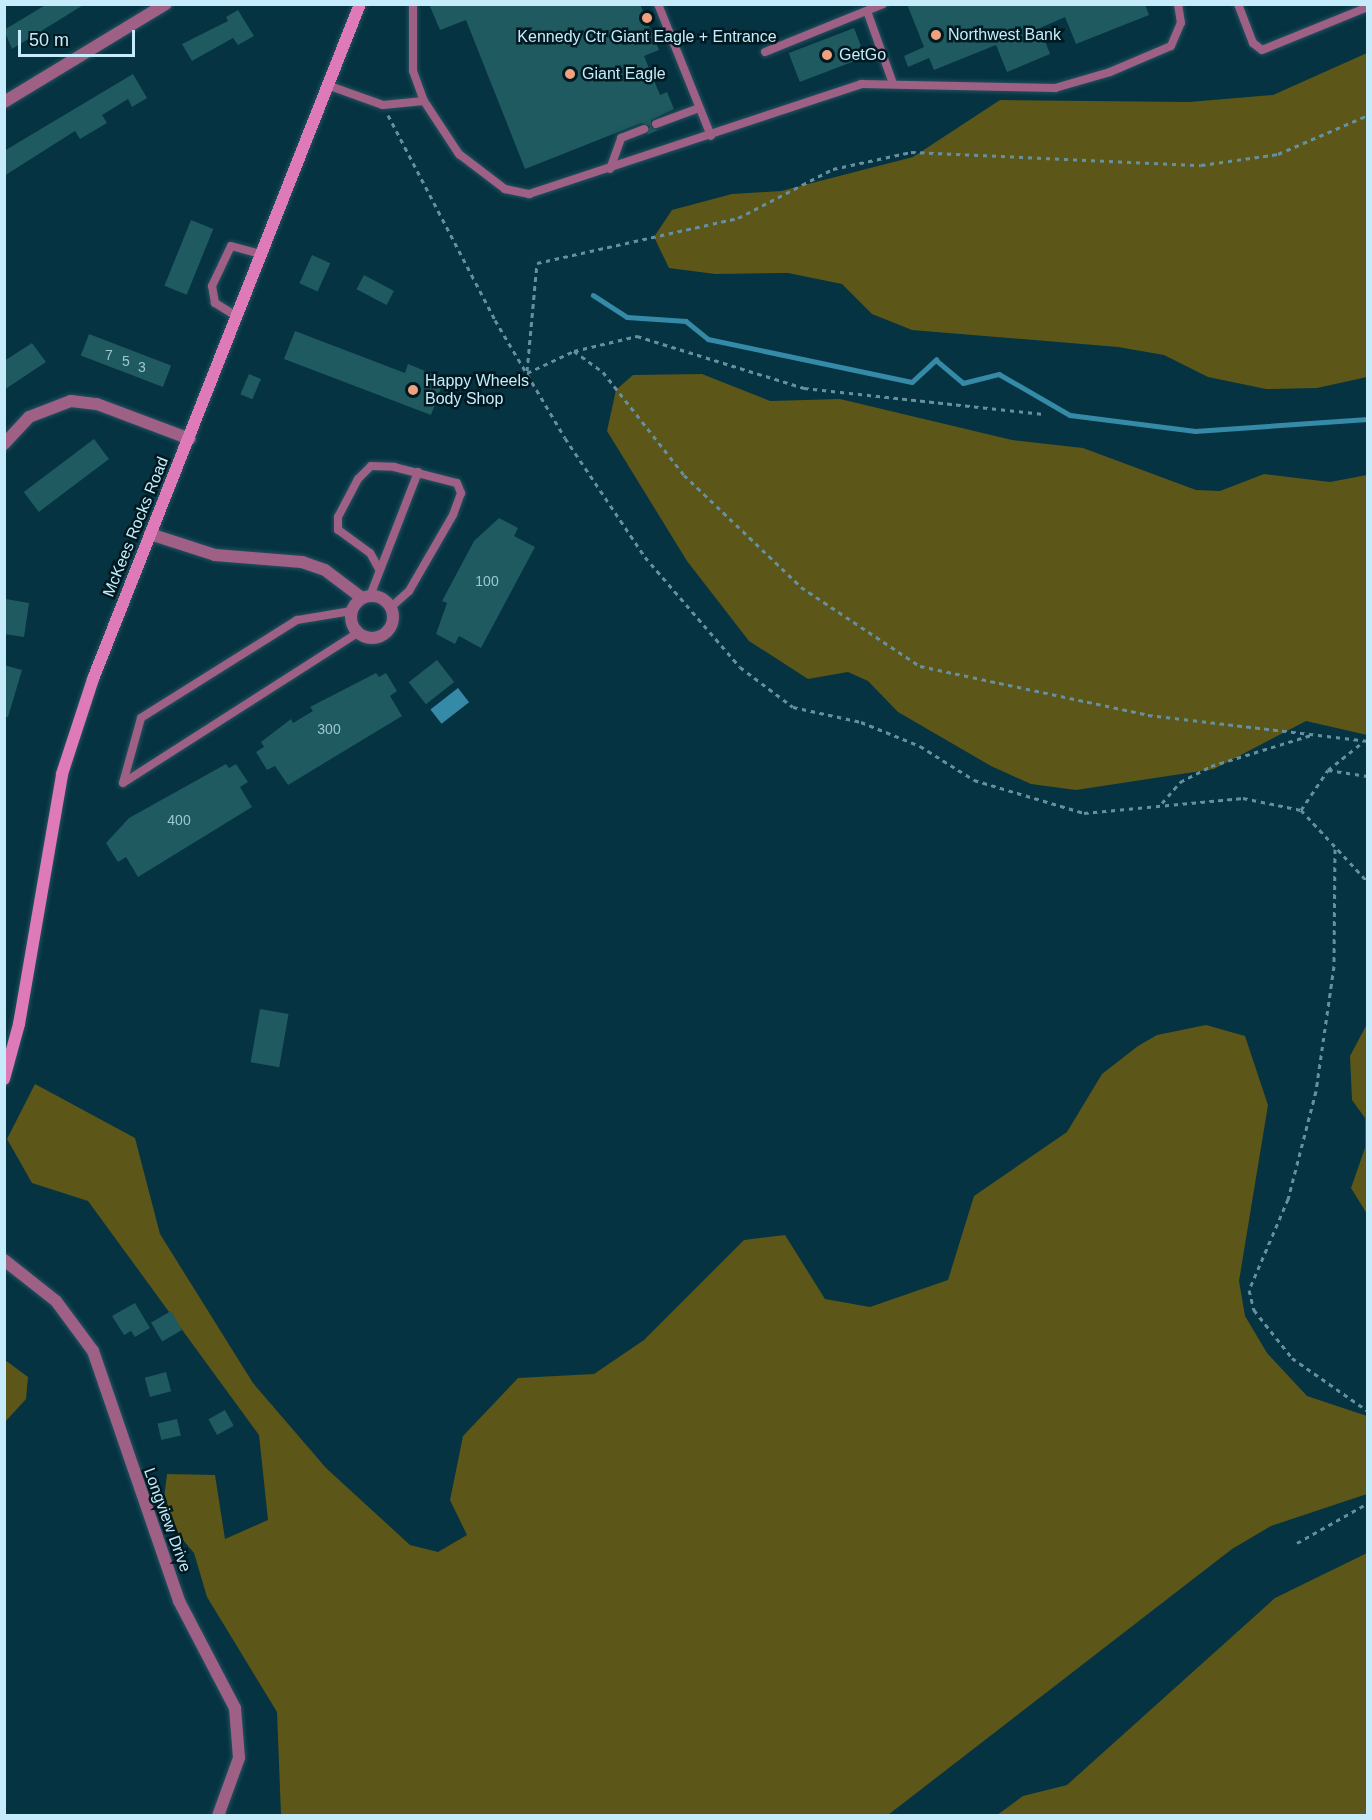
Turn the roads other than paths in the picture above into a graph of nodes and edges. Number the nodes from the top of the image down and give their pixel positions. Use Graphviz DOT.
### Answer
graph roads {
  1 [pos="360,4"];
  2 [pos="413,4"];
  3 [pos="658,4"];
  4 [pos="884,4"];
  5 [pos="1178,4"];
  6 [pos="1238,4"];
  7 [pos="162,5"];
  8 [pos="1368,7"];
  9 [pos="867,11"];
  10 [pos="765,52"];
  11 [pos="892,81"];
  12 [pos="327,85"];
  13 [pos="424,101"];
  14 [pos="4,102"];
  15 [pos="699,108"];
  16 [pos="656,124"];
  17 [pos="644,129"];
  18 [pos="711,136"];
  19 [pos="610,169"];
  20 [pos="260,254"];
  21 [pos="236,316"];
  22 [pos="190,439"];
  23 [pos="4,444"];
  24 [pos="418,472"];
  25 [pos="150,534"];
  26 [pos="379,569"];
  27 [pos="366,597"];
  28 [pos="391,606"];
  29 [pos="351,611"];
  30 [pos="358,633"];
  31 [pos="4,1079"];
  32 [pos="4,1260"];
  33 [pos="218,1815"];
  1 -- 12 [label="street, McKees Rocks Road"];
  2 -- 13 [label="lane"];
  3 -- 15 [label="lane"];
  4 -- 9 [label="lane"];
  5 -- 11 [label="lane"];
  6 -- 8 [label="lane"];
  7 -- 14 [label="street"];
  9 -- 10 [label="lane"];
  9 -- 11 [label="lane"];
  11 -- 18 [label="lane"];
  12 -- 13 [label="lane"];
  12 -- 20 [label="street, McKees Rocks Road"];
  13 -- 19 [label="lane"];
  15 -- 16 [label="lane"];
  15 -- 18 [label="lane"];
  17 -- 19 [label="lane"];
  18 -- 19 [label="lane"];
  20 -- 21 [label="street, McKees Rocks Road"];
  20 -- 21 [label="lane"];
  21 -- 22 [label="street, McKees Rocks Road"];
  22 -- 23 [label="street"];
  22 -- 25 [label="street, McKees Rocks Road"];
  24 -- 26 [label="lane"];
  24 -- 26 [label="lane"];
  24 -- 28 [label="lane"];
  25 -- 27 [label="street"];
  25 -- 31 [label="street, McKees Rocks Road"];
  26 -- 27 [label="lane"];
  27 -- 28 [label="street"];
  27 -- 29 [label="street"];
  28 -- 30 [label="street"];
  29 -- 30 [label="street"];
  29 -- 30 [label="lane"];
  32 -- 33 [label="street, Longview Drive"];
}
